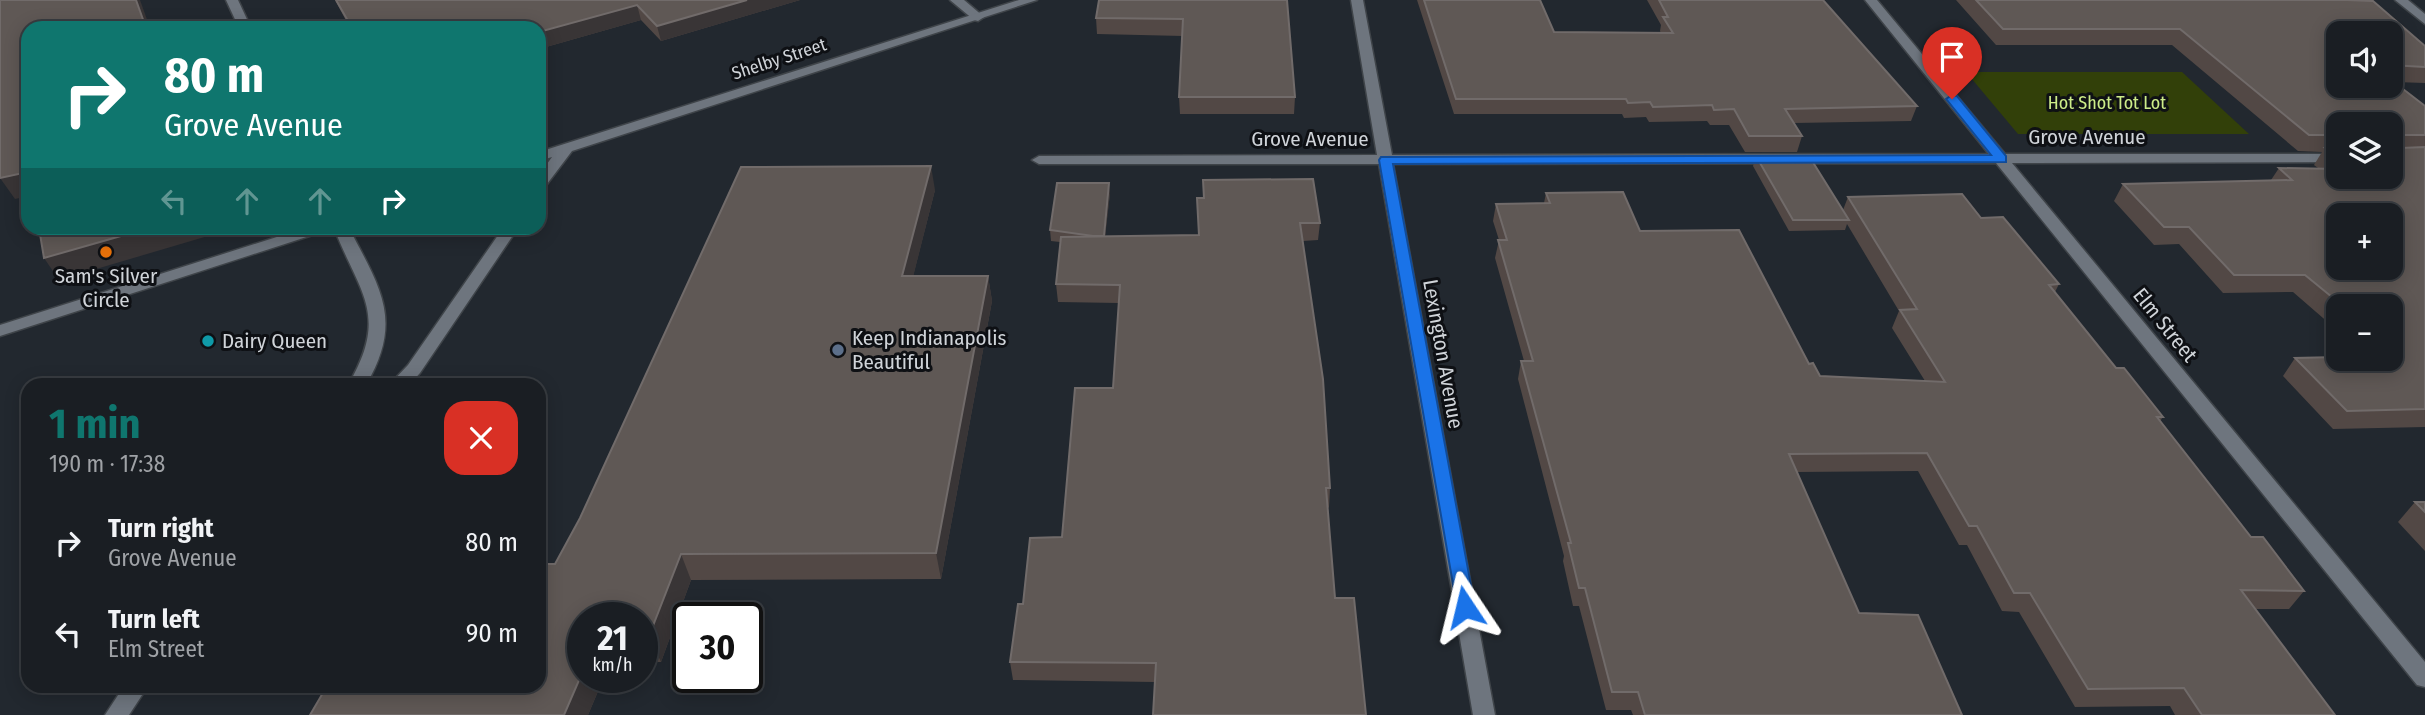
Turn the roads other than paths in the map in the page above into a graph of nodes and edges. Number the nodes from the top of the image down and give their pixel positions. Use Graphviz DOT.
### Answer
graph roads {
  1 [pos="232,0"];
  2 [pos="956,0"];
  3 [pos="1031,0"];
  4 [pos="1357,0"];
  5 [pos="1871,0"];
  6 [pos="2401,0"];
  7 [pos="978,17"];
  8 [pos="2425,20"];
  9 [pos="242,21"];
  10 [pos="567,148"];
  11 [pos="546,155"];
  12 [pos="2326,158"];
  13 [pos="2001,159"];
  14 [pos="1038,160"];
  15 [pos="1385,160"];
  16 [pos="546,176"];
  17 [pos="297,235"];
  18 [pos="344,235"];
  19 [pos="505,235"];
  20 [pos="0,331"];
  21 [pos="361,378"];
  22 [pos="405,378"];
  23 [pos="2425,678"];
  24 [pos="132,693"];
  25 [pos="116,715"];
  26 [pos="1484,715"];
  1 -- 9 [label="street"];
  2 -- 7 [label="street"];
  3 -- 7 [label="street, Shelby Street"];
  4 -- 15 [label="street, Lexington Avenue"];
  5 -- 13 [label="street, Elm Street"];
  6 -- 8 [label="street"];
  7 -- 10 [label="street, Shelby Street"];
  10 -- 11 [label="street, Shelby Street"];
  10 -- 16 [label="street"];
  12 -- 13 [label="street, Grove Avenue"];
  13 -- 15 [label="street, Grove Avenue"];
  13 -- 23 [label="street, Elm Street"];
  14 -- 15 [label="street, Grove Avenue"];
  15 -- 26 [label="street, Lexington Avenue"];
  17 -- 20 [label="street"];
  18 -- 21 [label="street"];
  19 -- 22 [label="street"];
  24 -- 25 [label="street"];
}
